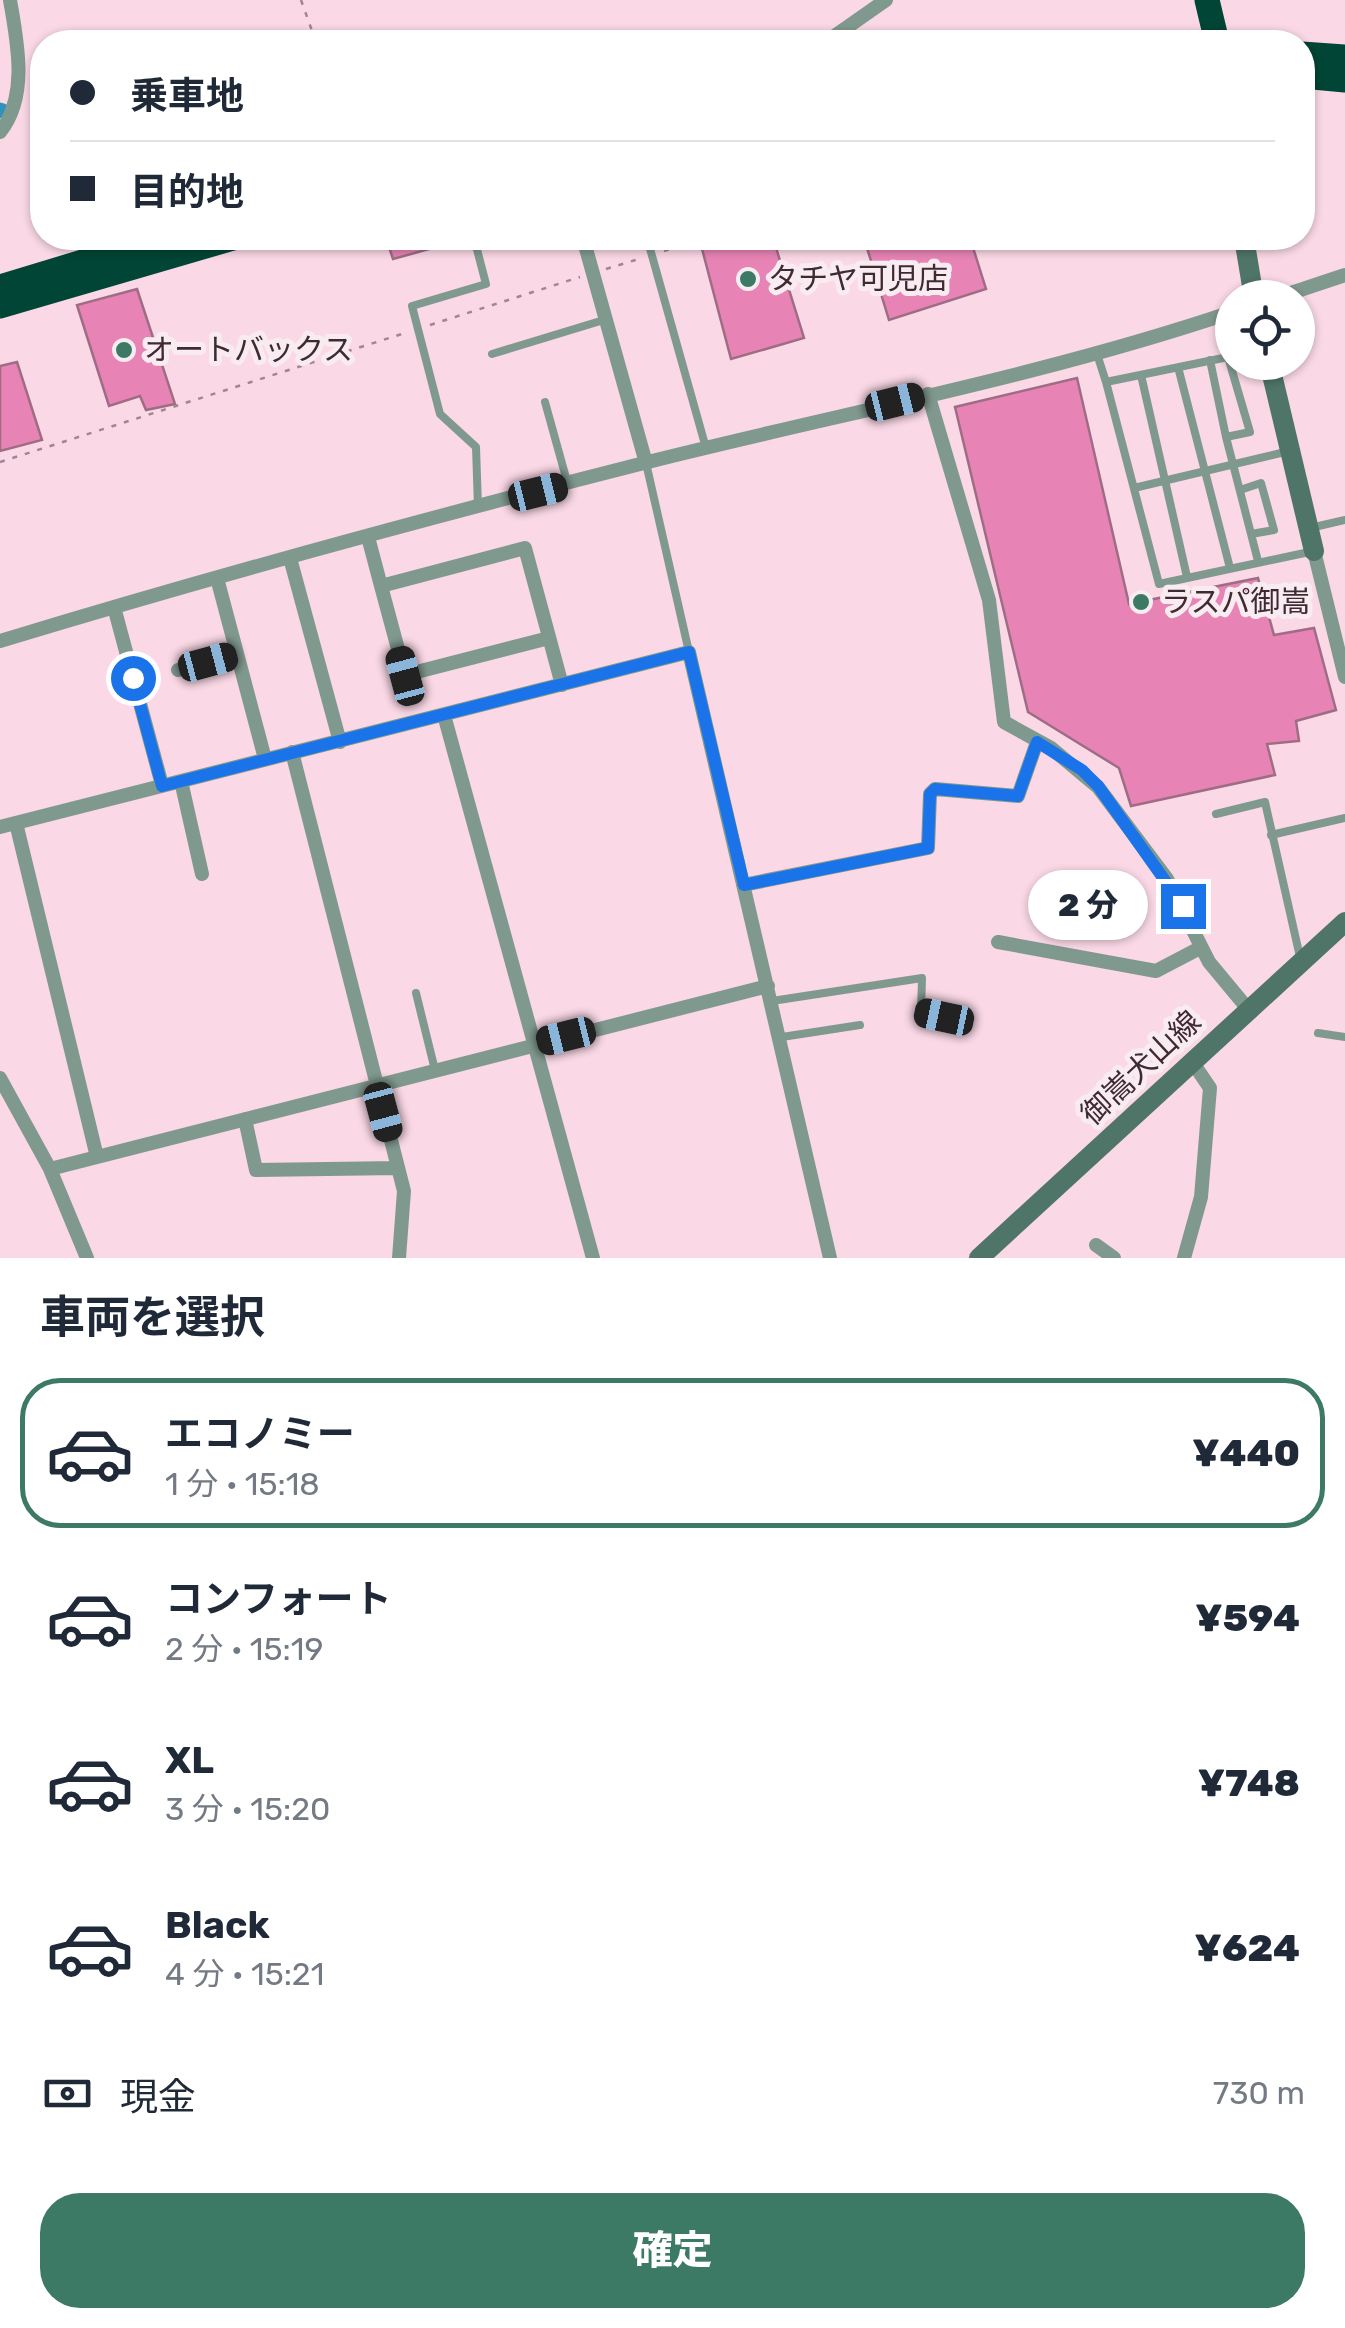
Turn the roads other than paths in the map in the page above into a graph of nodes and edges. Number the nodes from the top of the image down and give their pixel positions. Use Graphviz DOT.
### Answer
graph roads {
  1 [pos="10,0"];
  2 [pos="886,0"];
  3 [pos="1207,0"];
  4 [pos="843,30"];
  5 [pos="1214,30"];
  6 [pos="1315,55"];
  7 [pos="1345,57"];
  8 [pos="1315,77"];
  9 [pos="1345,80"];
  10 [pos="0,132"];
  11 [pos="122,250"];
  12 [pos="191,250"];
  13 [pos="477,250"];
  14 [pos="588,250"];
  15 [pos="649,250"];
  16 [pos="1246,250"];
  17 [pos="1345,275"];
  18 [pos="1251,280"];
  19 [pos="1315,285"];
  20 [pos="0,286"];
  21 [pos="0,306"];
  22 [pos="1215,317"];
  23 [pos="608,320"];
  24 [pos="492,354"];
  25 [pos="1097,354"];
  26 [pos="1210,360"];
  27 [pos="1178,367"];
  28 [pos="1141,375"];
  29 [pos="1273,380"];
  30 [pos="1106,382"];
  31 [pos="928,394"];
  32 [pos="545,402"];
  33 [pos="1226,437"];
  34 [pos="706,448"];
  35 [pos="1289,451"];
  36 [pos="646,463"];
  37 [pos="1234,464"];
  38 [pos="1205,471"];
  39 [pos="1165,480"];
  40 [pos="568,485"];
  41 [pos="1134,488"];
  42 [pos="1240,490"];
  43 [pos="478,508"];
  44 [pos="1345,520"];
  45 [pos="1308,529"];
  46 [pos="1251,534"];
  47 [pos="368,537"];
  48 [pos="1314,552"];
  49 [pos="290,558"];
  50 [pos="1258,561"];
  51 [pos="1230,568"];
  52 [pos="1187,577"];
  53 [pos="217,578"];
  54 [pos="381,586"];
  55 [pos="114,607"];
  56 [pos="549,638"];
  57 [pos="0,641"];
  58 [pos="689,652"];
  59 [pos="238,654"];
  60 [pos="178,670"];
  61 [pos="1345,676"];
  62 [pos="562,685"];
  63 [pos="444,715"];
  64 [pos="340,742"];
  65 [pos="1037,742"];
  66 [pos="292,752"];
  67 [pos="265,759"];
  68 [pos="182,781"];
  69 [pos="162,786"];
  70 [pos="1216,814"];
  71 [pos="1345,818"];
  72 [pos="16,823"];
  73 [pos="0,828"];
  74 [pos="1272,834"];
  75 [pos="202,874"];
  76 [pos="744,885"];
  77 [pos="1345,922"];
  78 [pos="998,942"];
  79 [pos="1200,948"];
  80 [pos="1301,962"];
  81 [pos="416,993"];
  82 [pos="770,993"];
  83 [pos="1248,1009"];
  84 [pos="944,1017"];
  85 [pos="860,1024"];
  86 [pos="1318,1032"];
  87 [pos="782,1037"];
  88 [pos="1345,1037"];
  89 [pos="532,1045"];
  90 [pos="1193,1063"];
  91 [pos="435,1070"];
  92 [pos="0,1078"];
  93 [pos="376,1085"];
  94 [pos="244,1119"];
  95 [pos="97,1157"];
  96 [pos="398,1168"];
  97 [pos="50,1169"];
  98 [pos="1096,1245"];
  99 [pos="87,1258"];
  100 [pos="398,1258"];
  101 [pos="593,1258"];
  102 [pos="830,1258"];
  103 [pos="978,1258"];
  104 [pos="1114,1258"];
  105 [pos="1184,1258"];
  1 -- 10 [label="street"];
  2 -- 4 [label="street"];
  3 -- 5 [label="highway"];
  6 -- 7 [label="highway"];
  8 -- 9 [label="highway"];
  11 -- 20 [label="highway"];
  12 -- 21 [label="highway"];
  13 -- 43 [label="lane"];
  14 -- 23 [label="street"];
  15 -- 34 [label="lane"];
  16 -- 18 [label="main road"];
  17 -- 19 [label="street"];
  22 -- 25 [label="street"];
  23 -- 24 [label="lane"];
  23 -- 36 [label="street"];
  25 -- 30 [label="lane"];
  25 -- 31 [label="street"];
  26 -- 27 [label="lane"];
  26 -- 33 [label="lane"];
  26 -- 33 [label="lane"];
  27 -- 28 [label="lane"];
  27 -- 38 [label="lane"];
  28 -- 30 [label="lane"];
  28 -- 39 [label="lane"];
  29 -- 35 [label="main road"];
  30 -- 41 [label="lane"];
  31 -- 34 [label="street"];
  31 -- 65 [label="street"];
  32 -- 40 [label="lane"];
  33 -- 37 [label="lane"];
  34 -- 36 [label="street"];
  35 -- 37 [label="lane"];
  35 -- 45 [label="main road"];
  36 -- 40 [label="street"];
  36 -- 58 [label="lane"];
  37 -- 38 [label="lane"];
  37 -- 42 [label="lane"];
  38 -- 39 [label="lane"];
  38 -- 51 [label="lane"];
  39 -- 41 [label="lane"];
  39 -- 52 [label="lane"];
  40 -- 43 [label="street"];
  41 -- 52 [label="lane"];
  42 -- 46 [label="lane"];
  42 -- 46 [label="lane"];
  43 -- 47 [label="street"];
  44 -- 45 [label="lane"];
  45 -- 48 [label="main road"];
  46 -- 50 [label="lane"];
  47 -- 49 [label="street"];
  47 -- 54 [label="street"];
  48 -- 50 [label="lane"];
  48 -- 61 [label="street"];
  49 -- 53 [label="street"];
  49 -- 64 [label="street"];
  50 -- 51 [label="lane"];
  51 -- 52 [label="lane"];
  53 -- 55 [label="street"];
  53 -- 59 [label="street"];
  54 -- 56 [label="street"];
  54 -- 56 [label="street"];
  55 -- 57 [label="street"];
  55 -- 69 [label="street"];
  56 -- 62 [label="street"];
  58 -- 62 [label="street"];
  58 -- 76 [label="street"];
  59 -- 60 [label="street"];
  59 -- 67 [label="street"];
  62 -- 63 [label="street"];
  63 -- 64 [label="street"];
  63 -- 89 [label="street"];
  64 -- 66 [label="street"];
  65 -- 76 [label="street"];
  65 -- 79 [label="street"];
  66 -- 67 [label="street"];
  66 -- 93 [label="street"];
  67 -- 68 [label="street"];
  68 -- 69 [label="street"];
  68 -- 75 [label="street"];
  69 -- 72 [label="street"];
  70 -- 74 [label="lane"];
  71 -- 74 [label="lane"];
  72 -- 73 [label="street"];
  72 -- 95 [label="street"];
  74 -- 80 [label="lane"];
  76 -- 82 [label="street"];
  77 -- 80 [label="main road, 御嵩犬山線"];
  78 -- 79 [label="street"];
  79 -- 83 [label="street"];
  80 -- 83 [label="main road, 御嵩犬山線"];
  81 -- 91 [label="lane"];
  82 -- 84 [label="lane"];
  82 -- 87 [label="street"];
  82 -- 89 [label="street"];
  83 -- 90 [label="main road, 御嵩犬山線"];
  85 -- 87 [label="lane"];
  86 -- 88 [label="lane"];
  87 -- 102 [label="street"];
  89 -- 91 [label="street"];
  89 -- 101 [label="street"];
  90 -- 103 [label="main road, 御嵩犬山線"];
  90 -- 105 [label="street"];
  91 -- 93 [label="street"];
  92 -- 97 [label="street"];
  93 -- 94 [label="street"];
  93 -- 96 [label="street"];
  94 -- 95 [label="street"];
  94 -- 96 [label="street"];
  95 -- 97 [label="street"];
  96 -- 100 [label="street"];
  97 -- 99 [label="street"];
  98 -- 104 [label="street"];
}
